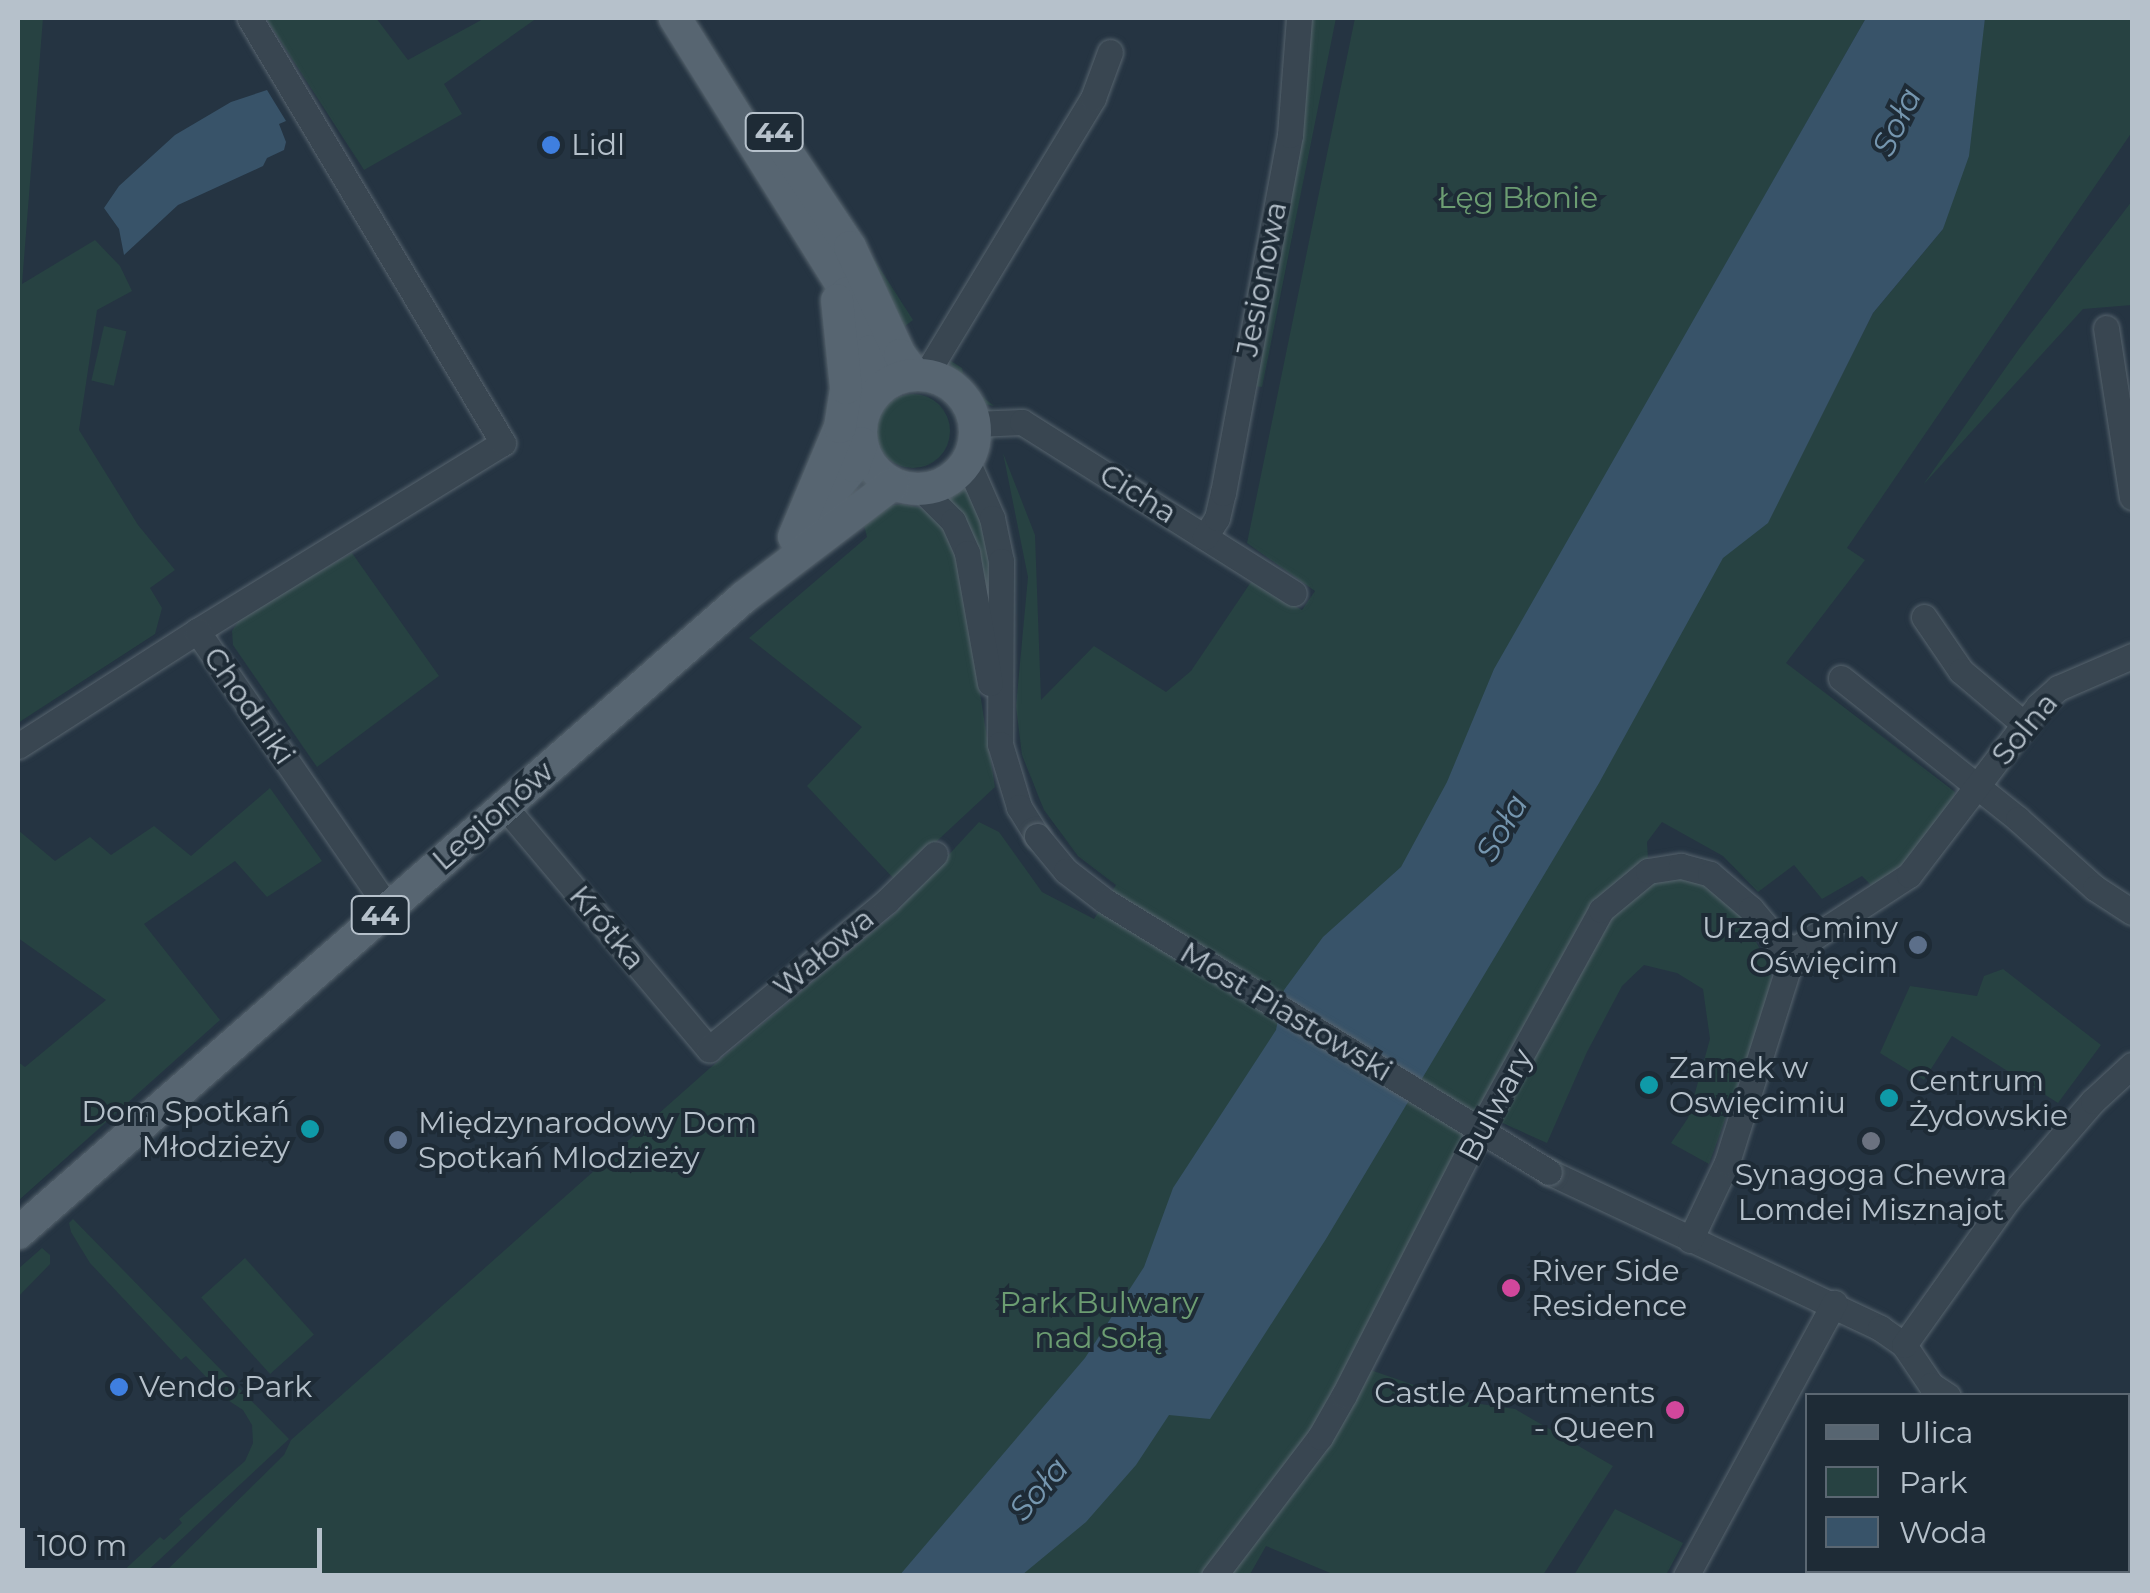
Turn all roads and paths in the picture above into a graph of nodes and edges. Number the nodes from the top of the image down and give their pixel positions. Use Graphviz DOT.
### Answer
graph roads {
  1 [pos="250,18"];
  2 [pos="674,18"];
  3 [pos="698,18"];
  4 [pos="1299,18"];
  5 [pos="1110,52"];
  6 [pos="832,266"];
  7 [pos="2106,328"];
  8 [pos="922,376"];
  9 [pos="872,398"];
  10 [pos="974,424"];
  11 [pos="862,443"];
  12 [pos="968,461"];
  13 [pos="907,487"];
  14 [pos="2132,497"];
  15 [pos="794,537"];
  16 [pos="1205,537"];
  17 [pos="1294,593"];
  18 [pos="744,597"];
  19 [pos="1924,617"];
  20 [pos="197,631"];
  21 [pos="2132,656"];
  22 [pos="1841,678"];
  23 [pos="997,712"];
  24 [pos="2024,724"];
  25 [pos="18,746"];
  26 [pos="1978,786"];
  27 [pos="505,807"];
  28 [pos="935,854"];
  29 [pos="388,908"];
  30 [pos="2132,912"];
  31 [pos="1794,950"];
  32 [pos="709,1049"];
  33 [pos="2132,1065"];
  34 [pos="18,1234"];
  35 [pos="1690,1240"];
  36 [pos="1834,1303"];
  37 [pos="1904,1345"];
  38 [pos="1935,1392"];
  39 [pos="1214,1576"];
  40 [pos="1686,1576"];
  1 -- 20 [label="street"];
  2 -- 6 [label="main road, 44"];
  3 -- 8 [label="main road, 44"];
  4 -- 16 [label="street, Jesionowa"];
  5 -- 8 [label="street"];
  6 -- 9 [label="main road, 44"];
  6 -- 15 [label="main road"];
  7 -- 14 [label="street"];
  8 -- 9 [label="main road"];
  8 -- 10 [label="main road, 44"];
  9 -- 11 [label="main road, 44"];
  10 -- 12 [label="main road"];
  10 -- 16 [label="street, Cicha"];
  11 -- 13 [label="main road"];
  11 -- 15 [label="main road, Legionów / 44"];
  12 -- 13 [label="main road, 44"];
  12 -- 23 [label="street"];
  13 -- 18 [label="main road, Legionów / 44"];
  13 -- 23 [label="street"];
  15 -- 18 [label="main road, Legionów / 44"];
  16 -- 17 [label="street, Cicha"];
  18 -- 27 [label="main road, Legionów / 44"];
  19 -- 24 [label="street"];
  20 -- 25 [label="street, Chodniki"];
  20 -- 29 [label="street, Chodniki"];
  21 -- 24 [label="street, Solna"];
  22 -- 26 [label="street"];
  23 -- 35 [label="street, Most Piastowski, bridge"];
  24 -- 26 [label="street, Solna"];
  26 -- 30 [label="street"];
  26 -- 31 [label="street, Solna"];
  27 -- 29 [label="main road, Legionów / 44"];
  27 -- 32 [label="street, Krótka"];
  28 -- 32 [label="street, Wałowa"];
  29 -- 34 [label="main road, Legionów / 44"];
  31 -- 35 [label="street"];
  31 -- 39 [label="street, Bulwary"];
  33 -- 37 [label="street"];
  35 -- 36 [label="street, Most Piastowski"];
  36 -- 37 [label="street, Most Piastowski"];
  36 -- 40 [label="street"];
  37 -- 38 [label="street"];
}
